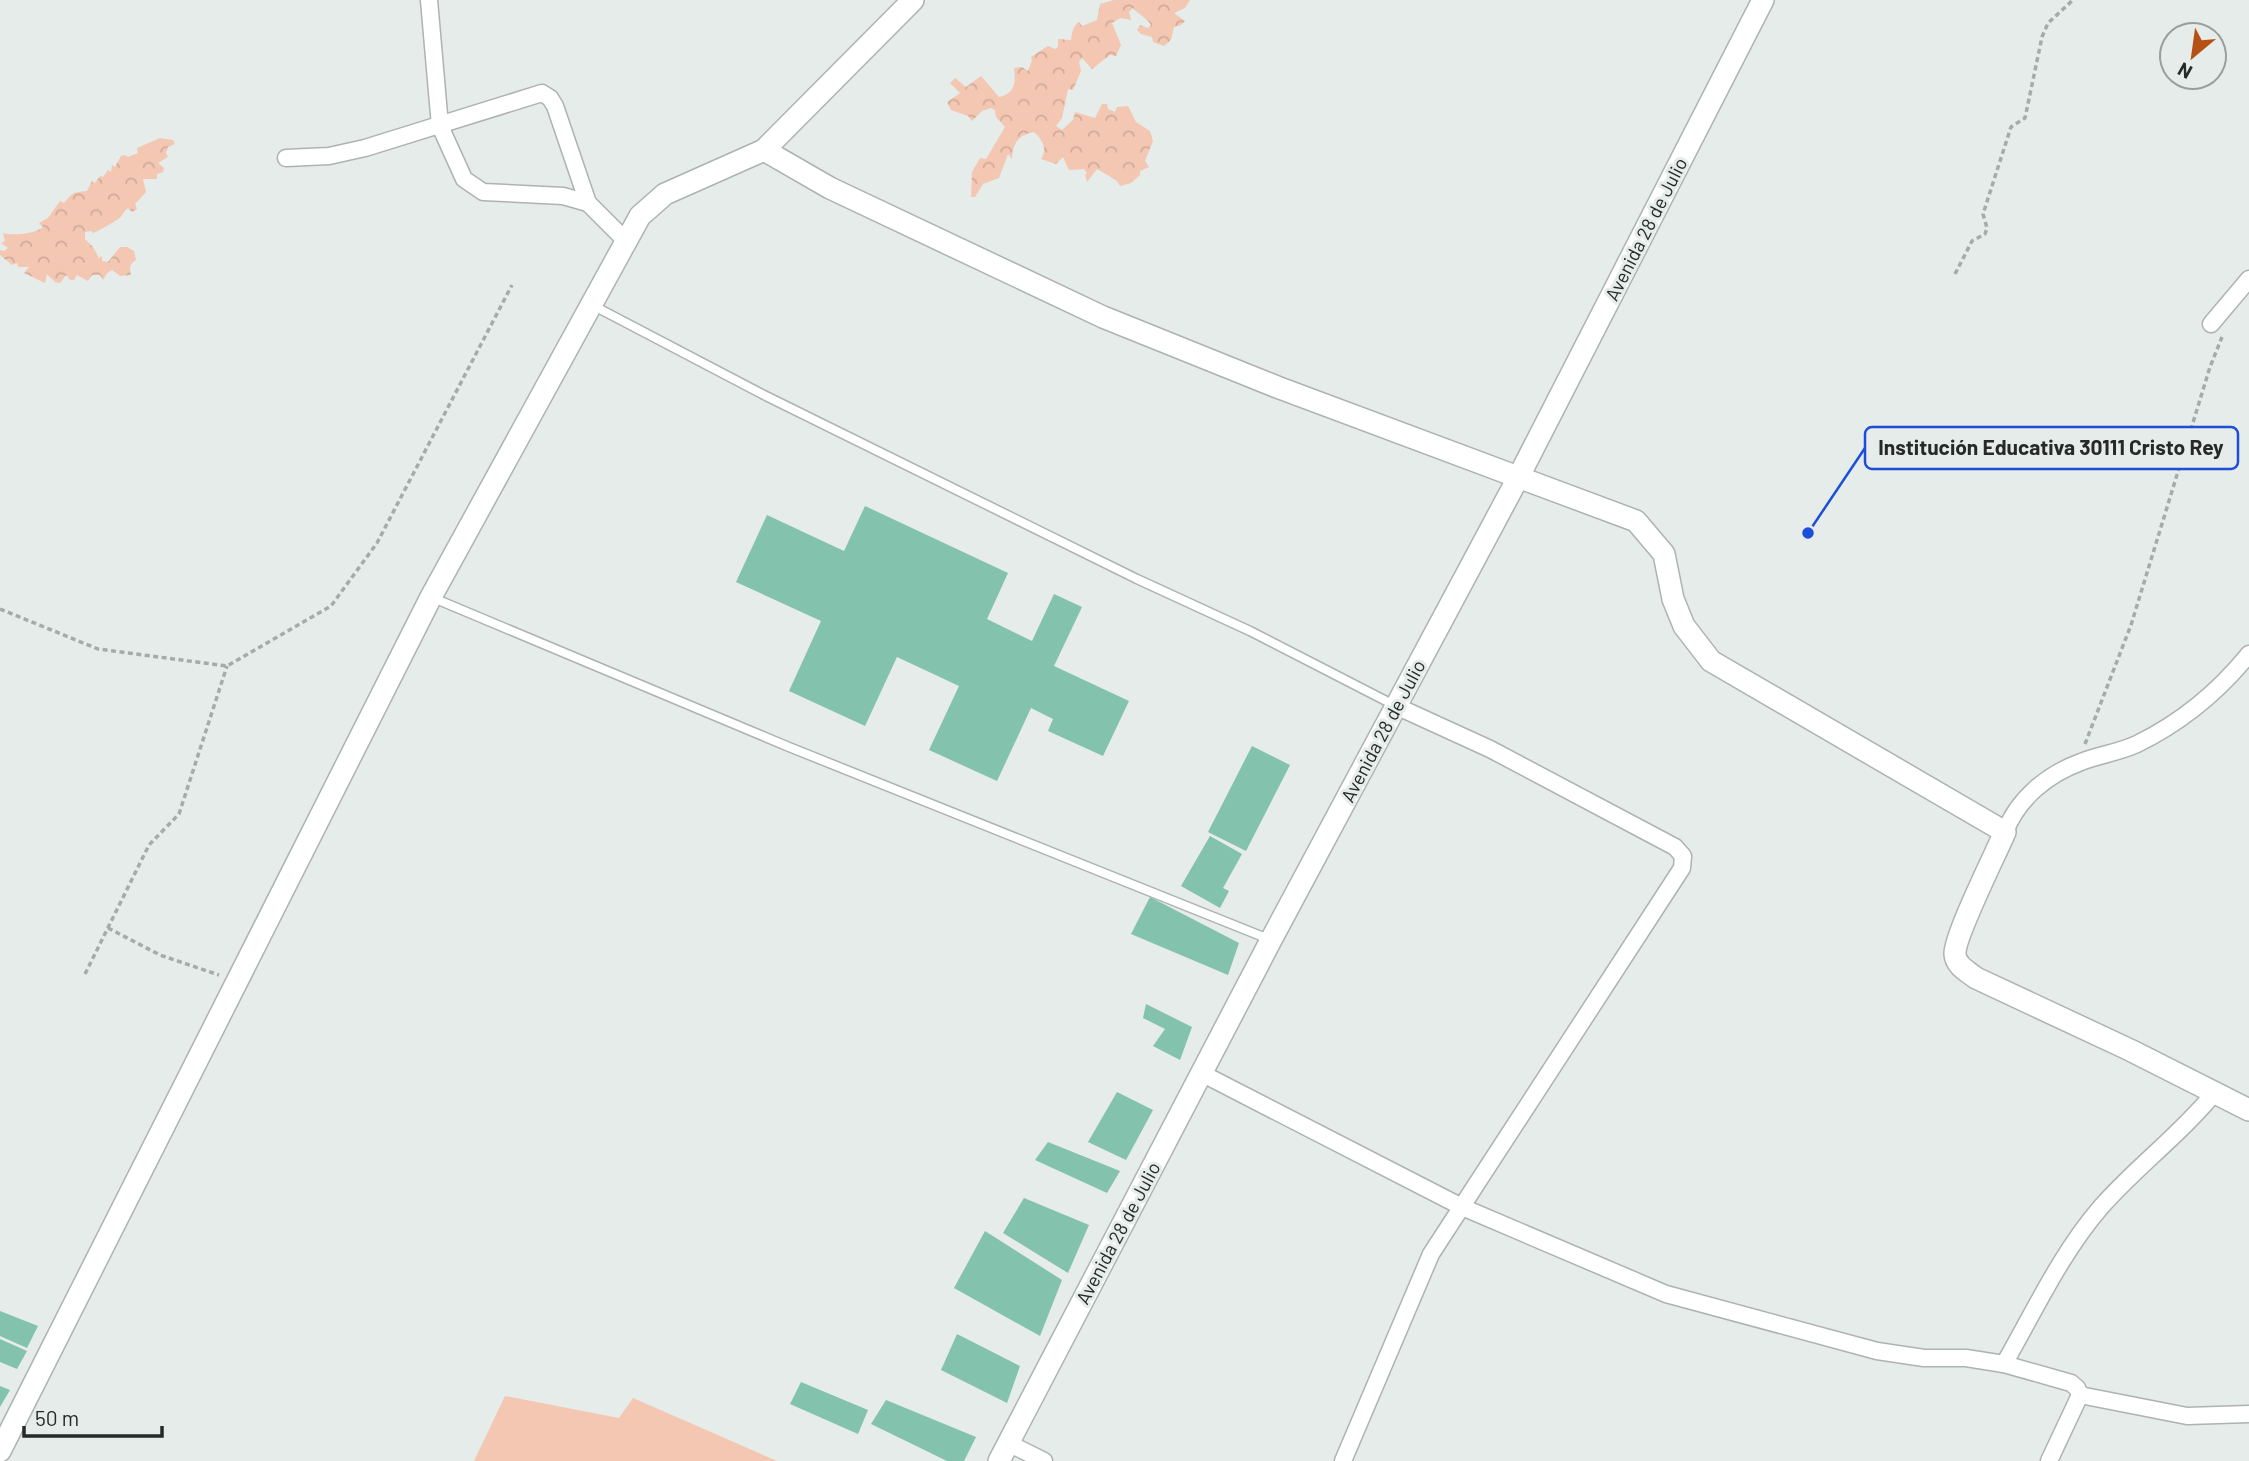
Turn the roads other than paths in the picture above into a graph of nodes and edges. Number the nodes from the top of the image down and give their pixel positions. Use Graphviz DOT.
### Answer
graph roads {
  1 [pos="429,0"];
  2 [pos="913,0"];
  3 [pos="1763,0"];
  4 [pos="440,126"];
  5 [pos="764,150"];
  6 [pos="286,158"];
  7 [pos="588,203"];
  8 [pos="625,240"];
  9 [pos="2249,279"];
  10 [pos="591,304"];
  11 [pos="2211,324"];
  12 [pos="1518,478"];
  13 [pos="431,597"];
  14 [pos="2249,654"];
  15 [pos="1396,706"];
  16 [pos="2005,832"];
  17 [pos="1270,940"];
  18 [pos="1202,1073"];
  19 [pos="2215,1092"];
  20 [pos="2248,1107"];
  21 [pos="1462,1207"];
  22 [pos="2004,1364"];
  23 [pos="2080,1395"];
  24 [pos="2249,1414"];
  25 [pos="0,1451"];
  26 [pos="1003,1452"];
  27 [pos="1044,1461"];
  28 [pos="1343,1461"];
  29 [pos="2049,1461"];
  1 -- 4 [label="street"];
  2 -- 5 [label="street"];
  3 -- 12 [label="street, Avenida 28 de Julio"];
  4 -- 6 [label="street"];
  4 -- 7 [label="street"];
  4 -- 7 [label="street"];
  5 -- 8 [label="street"];
  5 -- 12 [label="street"];
  7 -- 8 [label="street"];
  8 -- 10 [label="street"];
  9 -- 11 [label="street"];
  10 -- 13 [label="street"];
  10 -- 15 [label="lane"];
  12 -- 15 [label="street, Avenida 28 de Julio"];
  12 -- 16 [label="street"];
  13 -- 17 [label="lane"];
  13 -- 25 [label="street"];
  14 -- 16 [label="street"];
  15 -- 17 [label="street, Avenida 28 de Julio"];
  15 -- 21 [label="street"];
  16 -- 19 [label="street"];
  17 -- 18 [label="street, Avenida 28 de Julio"];
  18 -- 21 [label="street"];
  18 -- 26 [label="street, Avenida 28 de Julio"];
  19 -- 20 [label="street"];
  19 -- 22 [label="street"];
  21 -- 22 [label="street"];
  21 -- 28 [label="street"];
  22 -- 23 [label="street"];
  23 -- 24 [label="street"];
  23 -- 29 [label="street"];
  26 -- 27 [label="street"];
}
